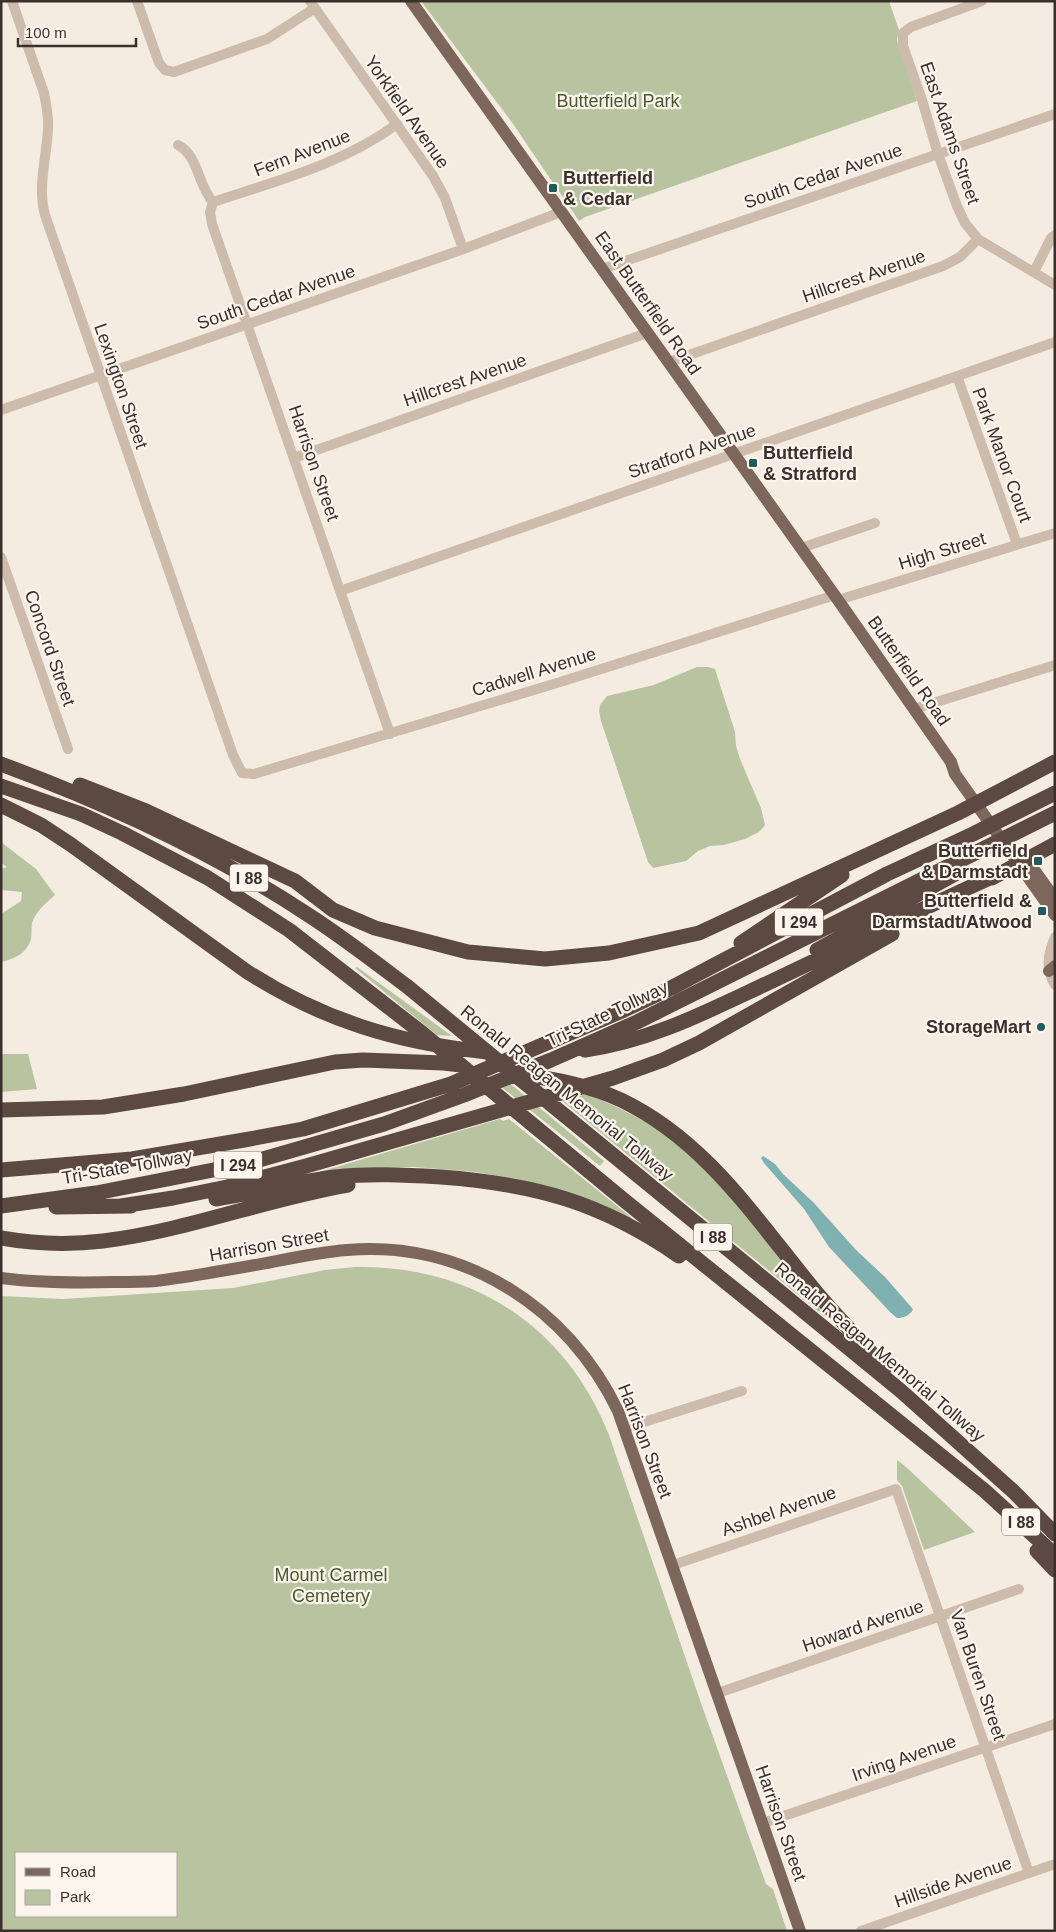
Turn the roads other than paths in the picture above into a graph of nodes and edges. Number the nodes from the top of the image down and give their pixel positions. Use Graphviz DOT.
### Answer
graph roads {
  1 [pos="12,1"];
  2 [pos="137,1"];
  3 [pos="411,1"];
  4 [pos="982,1"];
  5 [pos="312,5"];
  6 [pos="1055,114"];
  7 [pos="397,124"];
  8 [pos="178,145"];
  9 [pos="938,154"];
  10 [pos="213,202"];
  11 [pos="561,212"];
  12 [pos="1055,236"];
  13 [pos="978,239"];
  14 [pos="463,249"];
  15 [pos="602,269"];
  16 [pos="1034,272"];
  17 [pos="1055,285"];
  18 [pos="247,323"];
  19 [pos="648,333"];
  20 [pos="1055,342"];
  21 [pos="669,362"];
  22 [pos="99,376"];
  23 [pos="957,376"];
  24 [pos="1,410"];
  25 [pos="734,454"];
  26 [pos="294,458"];
  27 [pos="875,523"];
  28 [pos="1055,533"];
  29 [pos="1017,544"];
  30 [pos="801,548"];
  31 [pos="1,557"];
  32 [pos="340,591"];
  33 [pos="836,598"];
  34 [pos="1055,665"];
  35 [pos="914,709"];
  36 [pos="390,734"];
  37 [pos="68,749"];
  38 [pos="952,762"];
  39 [pos="1055,762"];
  40 [pos="1,763"];
  41 [pos="242,773"];
  42 [pos="1,786"];
  43 [pos="1055,793"];
  44 [pos="1,805"];
  45 [pos="1055,813"];
  46 [pos="1055,818"];
  47 [pos="1030,829"];
  48 [pos="1050,847"];
  49 [pos="881,849"];
  50 [pos="987,852"];
  51 [pos="1001,873"];
  52 [pos="1055,899"];
  53 [pos="1055,916"];
  54 [pos="1055,937"];
  55 [pos="1052,968"];
  56 [pos="696,975"];
  57 [pos="1055,985"];
  58 [pos="718,1006"];
  59 [pos="1,1110"];
  60 [pos="1,1170"];
  61 [pos="435,1177"];
  62 [pos="3,1206"];
  63 [pos="121,1206"];
  64 [pos="1,1238"];
  65 [pos="1,1278"];
  66 [pos="763,1312"];
  67 [pos="742,1391"];
  68 [pos="901,1391"];
  69 [pos="625,1428"];
  70 [pos="896,1488"];
  71 [pos="985,1491"];
  72 [pos="1055,1534"];
  73 [pos="1055,1555"];
  74 [pos="673,1565"];
  75 [pos="1055,1570"];
  76 [pos="1019,1589"];
  77 [pos="941,1617"];
  78 [pos="718,1693"];
  79 [pos="1055,1724"];
  80 [pos="986,1747"];
  81 [pos="763,1823"];
  82 [pos="1055,1864"];
  83 [pos="1029,1873"];
  84 [pos="800,1931"];
  85 [pos="861,1931"];
  1 -- 22 [label="street, Lexington Street"];
  2 -- 5 [label="street"];
  3 -- 11 [label="main road, East Butterfield Road"];
  4 -- 9 [label="street, East Adams Street"];
  5 -- 7 [label="street, Yorkfield Avenue"];
  6 -- 9 [label="street, South Cedar Avenue"];
  7 -- 10 [label="street, Fern Avenue"];
  7 -- 14 [label="street, Yorkfield Avenue"];
  8 -- 10 [label="street"];
  9 -- 13 [label="street, East Adams Street"];
  9 -- 15 [label="street, South Cedar Avenue"];
  10 -- 18 [label="street, Harrison Street"];
  11 -- 14 [label="street, South Cedar Avenue"];
  11 -- 15 [label="main road, East Butterfield Road"];
  12 -- 16 [label="street"];
  13 -- 16 [label="street, East Adams Street"];
  13 -- 21 [label="street, Hillcrest Avenue"];
  14 -- 18 [label="street, South Cedar Avenue"];
  15 -- 19 [label="main road, East Butterfield Road"];
  16 -- 17 [label="street, East Adams Street"];
  18 -- 22 [label="street, South Cedar Avenue"];
  18 -- 26 [label="street, Harrison Street"];
  19 -- 21 [label="main road, East Butterfield Road"];
  19 -- 26 [label="street, Hillcrest Avenue"];
  20 -- 23 [label="street, Stratford Avenue"];
  21 -- 25 [label="main road, East Butterfield Road"];
  22 -- 24 [label="street, South Cedar Avenue"];
  22 -- 41 [label="street, Lexington Street"];
  23 -- 25 [label="street, Stratford Avenue"];
  23 -- 29 [label="street, Park Manor Court"];
  25 -- 30 [label="main road, East Butterfield Road"];
  25 -- 32 [label="street, Stratford Avenue"];
  26 -- 32 [label="street, Harrison Street"];
  27 -- 30 [label="street"];
  28 -- 29 [label="street, High Street"];
  29 -- 33 [label="street, High Street"];
  30 -- 33 [label="main road, East Butterfield Road"];
  31 -- 37 [label="street, Concord Street"];
  32 -- 36 [label="street, Harrison Street"];
  33 -- 35 [label="main road, Butterfield Road"];
  33 -- 36 [label="street, Cadwell Avenue"];
  34 -- 35 [label="street"];
  35 -- 38 [label="main road, Butterfield Road"];
  36 -- 41 [label="street, Cadwell Avenue"];
  38 -- 52 [label="main road, Butterfield Road"];
  38 -- 53 [label="main road, Butterfield Road"];
  39 -- 49 [label="highway"];
  40 -- 49 [label="highway"];
  40 -- 68 [label="highway, Ronald Reagan Memorial Tollway / I 88"];
  42 -- 66 [label="highway, I 88"];
  43 -- 56 [label="highway, Tri-State Tollway / I 294"];
  44 -- 58 [label="highway"];
  45 -- 47 [label="highway"];
  46 -- 47 [label="highway"];
  47 -- 50 [label="highway"];
  48 -- 51 [label="highway"];
  49 -- 56 [label="highway"];
  50 -- 58 [label="highway"];
  50 -- 62 [label="highway, Tri-State Tollway / I 294"];
  51 -- 58 [label="highway"];
  51 -- 63 [label="highway"];
  54 -- 55 [label="street"];
  55 -- 57 [label="street"];
  56 -- 60 [label="highway, Tri-State Tollway / I 294"];
  59 -- 68 [label="highway"];
  61 -- 63 [label="highway"];
  61 -- 64 [label="highway"];
  61 -- 66 [label="highway"];
  62 -- 63 [label="highway"];
  65 -- 69 [label="main road, Harrison Street"];
  66 -- 71 [label="highway, I 88"];
  67 -- 69 [label="street"];
  68 -- 72 [label="highway, Ronald Reagan Memorial Tollway / I 88"];
  69 -- 74 [label="main road, Harrison Street"];
  70 -- 74 [label="street, Ashbel Avenue"];
  70 -- 77 [label="street, Van Buren Street"];
  71 -- 73 [label="highway, I 88"];
  71 -- 75 [label="highway"];
  74 -- 78 [label="main road, Harrison Street"];
  76 -- 77 [label="street, Howard Avenue"];
  77 -- 78 [label="street, Howard Avenue"];
  77 -- 80 [label="street, Van Buren Street"];
  78 -- 81 [label="main road, Harrison Street"];
  79 -- 80 [label="street, Irving Avenue"];
  80 -- 81 [label="street, Irving Avenue"];
  80 -- 83 [label="street, Van Buren Street"];
  81 -- 84 [label="main road, Harrison Street"];
  82 -- 83 [label="street, Hillside Avenue"];
  83 -- 85 [label="street, Hillside Avenue"];
}
